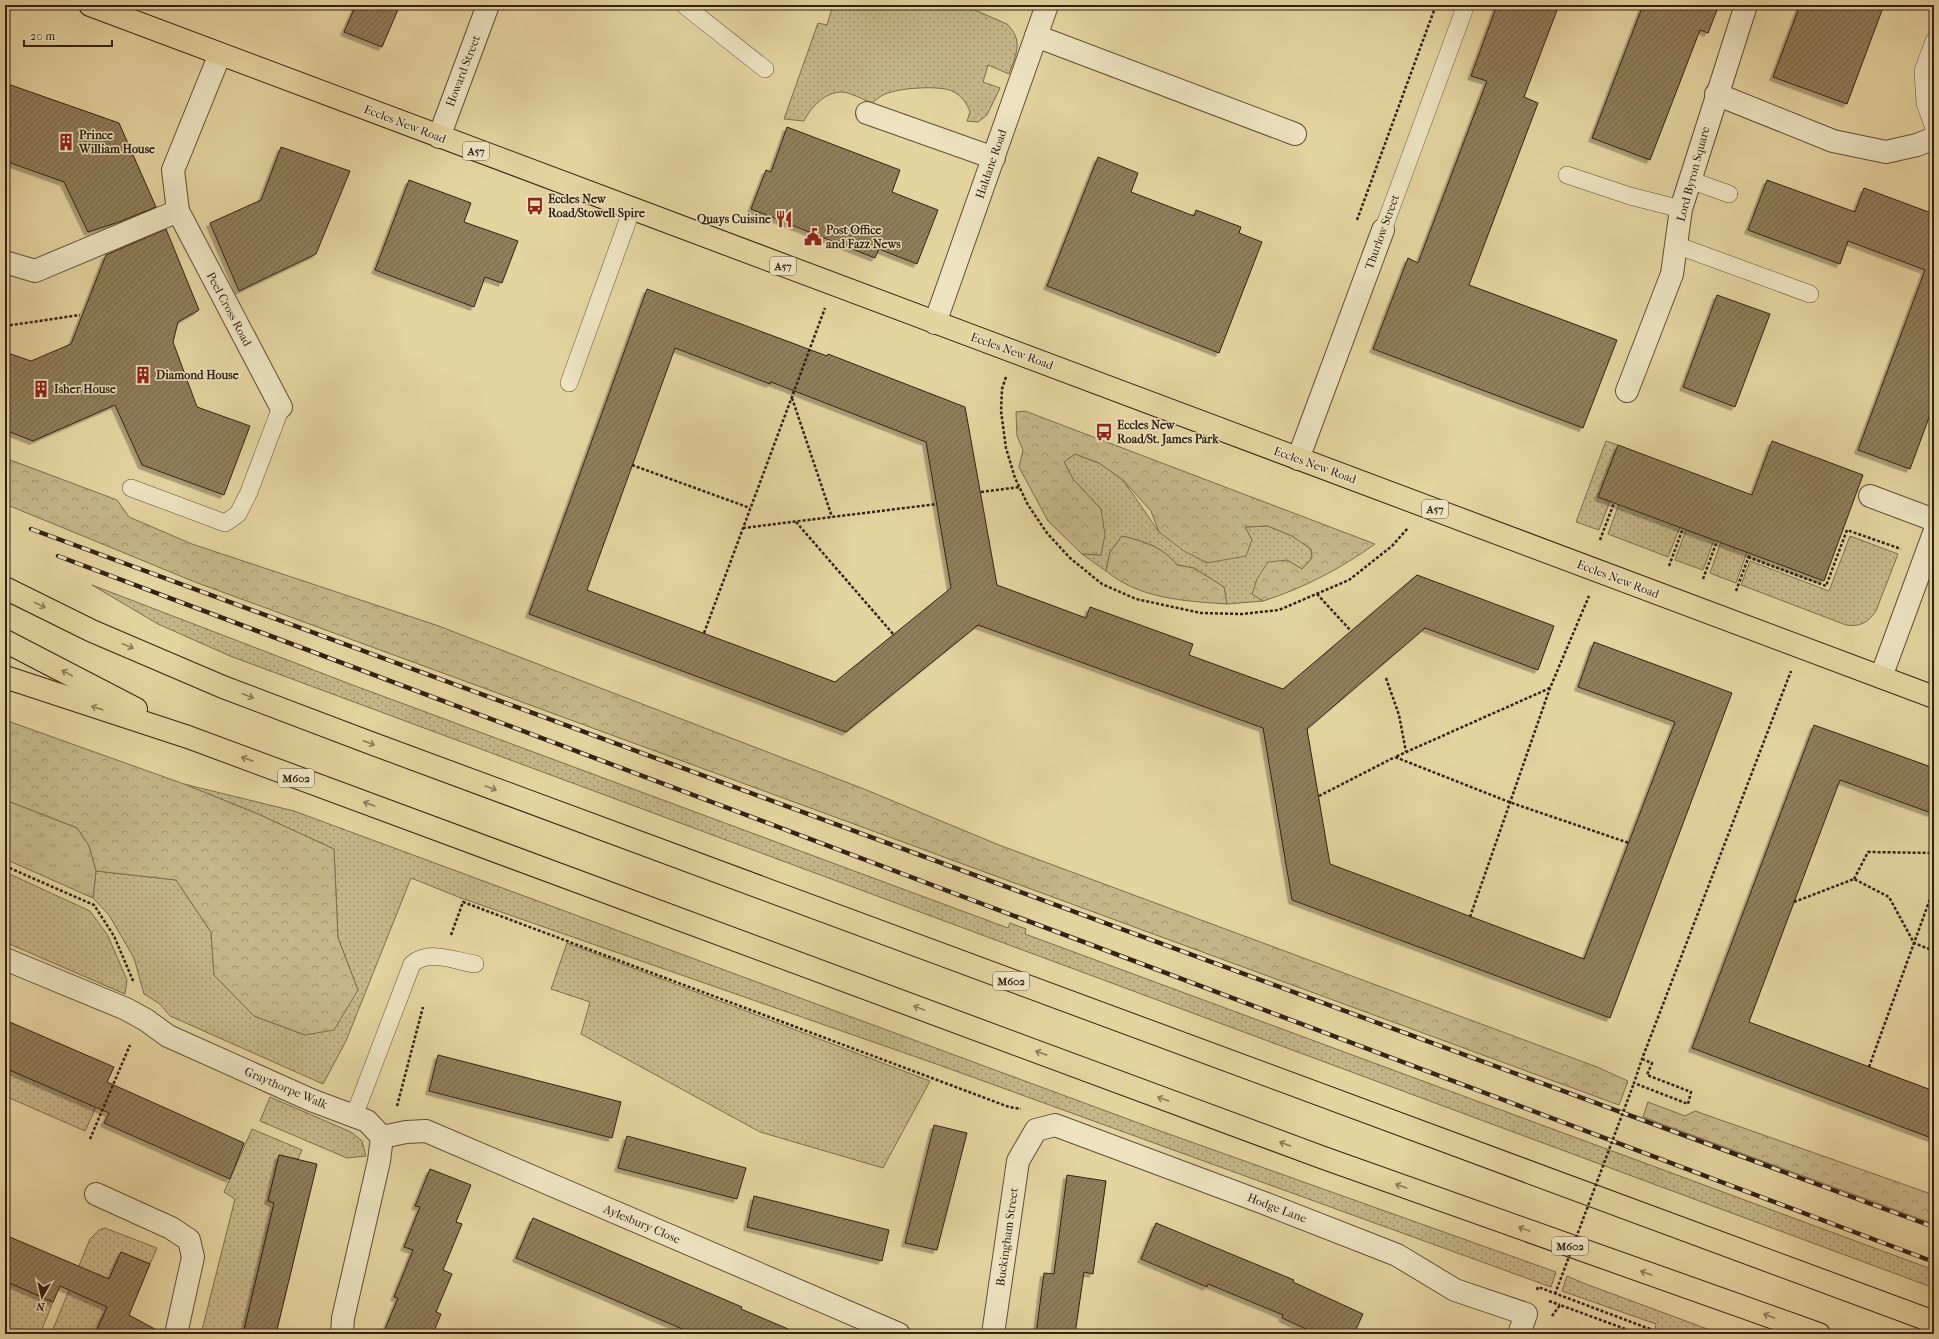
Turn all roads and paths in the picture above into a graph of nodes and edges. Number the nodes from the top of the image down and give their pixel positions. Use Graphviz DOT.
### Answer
graph roads {
  1 [pos="90,5"];
  2 [pos="488,5"];
  3 [pos="684,5"];
  4 [pos="1047,5"];
  5 [pos="1436,5"];
  6 [pos="1466,5"];
  7 [pos="1746,5"];
  8 [pos="1036,36"];
  9 [pos="1934,41"];
  10 [pos="220,54"];
  11 [pos="765,70"];
  12 [pos="1716,94"];
  13 [pos="867,113"];
  14 [pos="1934,128"];
  15 [pos="1295,134"];
  16 [pos="439,137"];
  17 [pos="1934,138"];
  18 [pos="994,158"];
  19 [pos="1567,175"];
  20 [pos="1690,180"];
  21 [pos="1729,194"];
  22 [pos="632,209"];
  23 [pos="1681,209"];
  24 [pos="178,211"];
  25 [pos="1383,230"];
  26 [pos="1676,246"];
  27 [pos="5,262"];
  28 [pos="833,285"];
  29 [pos="1810,294"];
  30 [pos="80,315"];
  31 [pos="935,323"];
  32 [pos="5,326"];
  33 [pos="1013,352"];
  34 [pos="569,383"];
  35 [pos="1627,391"];
  36 [pos="792,398"];
  37 [pos="281,407"];
  38 [pos="1298,459"];
  39 [pos="632,465"];
  40 [pos="131,488"];
  41 [pos="1020,488"];
  42 [pos="981,492"];
  43 [pos="1870,496"];
  44 [pos="1614,503"];
  45 [pos="937,504"];
  46 [pos="1426,506"];
  47 [pos="750,508"];
  48 [pos="832,516"];
  49 [pos="1934,520"];
  50 [pos="796,521"];
  51 [pos="743,528"];
  52 [pos="1683,528"];
  53 [pos="1934,533"];
  54 [pos="1600,540"];
  55 [pos="1717,541"];
  56 [pos="1904,550"];
  57 [pos="1669,566"];
  58 [pos="1599,572"];
  59 [pos="1704,579"];
  60 [pos="5,588"];
  61 [pos="1736,591"];
  62 [pos="1317,594"];
  63 [pos="1351,632"];
  64 [pos="704,633"];
  65 [pos="894,634"];
  66 [pos="5,641"];
  67 [pos="1800,648"];
  68 [pos="5,677"];
  69 [pos="1881,677"];
  70 [pos="1386,678"];
  71 [pos="1550,688"];
  72 [pos="1934,697"];
  73 [pos="188,737"];
  74 [pos="1406,752"];
  75 [pos="1395,757"];
  76 [pos="1319,796"];
  77 [pos="1509,802"];
  78 [pos="1629,843"];
  79 [pos="1934,853"];
  80 [pos="5,866"];
  81 [pos="1854,879"];
  82 [pos="1934,888"];
  83 [pos="1794,902"];
  84 [pos="1470,917"];
  85 [pos="1914,943"];
  86 [pos="1934,951"];
  87 [pos="442,958"];
  88 [pos="5,959"];
  89 [pos="475,964"];
  90 [pos="426,1000"];
  91 [pos="126,1009"];
  92 [pos="130,1045"];
  93 [pos="1642,1060"];
  94 [pos="1869,1067"];
  95 [pos="1634,1083"];
  96 [pos="1009,1107"];
  97 [pos="396,1110"];
  98 [pos="352,1116"];
  99 [pos="382,1137"];
  100 [pos="90,1139"];
  101 [pos="1028,1143"];
  102 [pos="96,1194"];
  103 [pos="1555,1294"];
  104 [pos="1531,1304"];
  105 [pos="1551,1317"];
  106 [pos="1934,1322"];
  107 [pos="176,1334"];
  108 [pos="342,1334"];
  109 [pos="899,1334"];
  110 [pos="993,1334"];
  111 [pos="1519,1334"];
  112 [pos="1639,1334"];
  113 [pos="1648,1334"];
  114 [pos="1819,1334"];
  1 -- 10 [label="main road, Eccles New Road / A57"];
  2 -- 16 [label="street, Howard Street"];
  3 -- 11 [label="lane"];
  4 -- 8 [label="street, Haldane Road"];
  5 -- 25 [label="path"];
  6 -- 25 [label="lane, Thurlow Street"];
  7 -- 12 [label="street, Lord Byron Square"];
  8 -- 15 [label="street"];
  8 -- 18 [label="street, Haldane Road"];
  9 -- 14 [label="lane"];
  10 -- 16 [label="main road, Eccles New Road / A57"];
  10 -- 24 [label="street, Peel Cross Road"];
  12 -- 17 [label="street"];
  12 -- 20 [label="street, Lord Byron Square"];
  13 -- 18 [label="street"];
  16 -- 22 [label="main road, Eccles New Road / A57"];
  18 -- 31 [label="street, Haldane Road"];
  19 -- 23 [label="lane"];
  20 -- 21 [label="lane"];
  20 -- 23 [label="street, Lord Byron Square"];
  22 -- 28 [label="main road, Eccles New Road / A57"];
  22 -- 34 [label="lane"];
  23 -- 26 [label="street, Lord Byron Square"];
  24 -- 27 [label="street"];
  24 -- 37 [label="street, Peel Cross Road"];
  25 -- 38 [label="street, Thurlow Street"];
  26 -- 29 [label="lane"];
  26 -- 35 [label="street, Lord Byron Square"];
  28 -- 31 [label="main road, Eccles New Road / A57"];
  28 -- 36 [label="path"];
  30 -- 32 [label="path"];
  31 -- 33 [label="main road, Eccles New Road / A57"];
  33 -- 38 [label="main road, Eccles New Road / A57"];
  33 -- 41 [label="path"];
  36 -- 47 [label="path"];
  36 -- 48 [label="path"];
  37 -- 40 [label="lane"];
  38 -- 46 [label="main road, Eccles New Road / A57"];
  39 -- 47 [label="path"];
  41 -- 42 [label="path"];
  41 -- 62 [label="path"];
  43 -- 49 [label="street"];
  44 -- 54 [label="path"];
  45 -- 48 [label="path"];
  46 -- 58 [label="main road, Eccles New Road / A57"];
  46 -- 62 [label="path"];
  47 -- 51 [label="path"];
  48 -- 50 [label="path"];
  50 -- 51 [label="path"];
  50 -- 65 [label="path"];
  51 -- 64 [label="path"];
  52 -- 57 [label="path"];
  53 -- 69 [label="street"];
  55 -- 59 [label="path"];
  56 -- 61 [label="path"];
  58 -- 67 [label="main road, Eccles New Road / A57"];
  58 -- 71 [label="path"];
  60 -- 106 [label="main road, M602, one-way"];
  62 -- 63 [label="path"];
  73 -- 66 [label="main road, M602, one-way"];
  67 -- 69 [label="main road, Eccles New Road / A57"];
  67 -- 93 [label="path"];
  73 -- 68 [label="main road, M602, one-way"];
  69 -- 72 [label="main road, Eccles New Road / A57"];
  70 -- 74 [label="path"];
  71 -- 74 [label="path"];
  71 -- 77 [label="path"];
  114 -- 73 [label="main road, M602, one-way"];
  74 -- 75 [label="path"];
  75 -- 76 [label="path"];
  75 -- 77 [label="path"];
  77 -- 78 [label="path"];
  77 -- 84 [label="path"];
  79 -- 81 [label="path"];
  80 -- 91 [label="path"];
  81 -- 83 [label="path"];
  81 -- 85 [label="path"];
  82 -- 85 [label="path"];
  85 -- 86 [label="path"];
  85 -- 94 [label="path"];
  87 -- 89 [label="lane"];
  87 -- 96 [label="path"];
  87 -- 98 [label="lane"];
  88 -- 91 [label="street, Graythorpe Walk"];
  90 -- 97 [label="path"];
  91 -- 98 [label="street, Graythorpe Walk"];
  92 -- 100 [label="path"];
  93 -- 95 [label="path"];
  93 -- 95 [label="path"];
  95 -- 103 [label="path, bridge"];
  98 -- 99 [label="street, Graythorpe Walk"];
  99 -- 108 [label="street"];
  99 -- 109 [label="street, Aylesbury Close"];
  101 -- 104 [label="street, Hodge Lane"];
  101 -- 110 [label="street, Buckingham Street"];
  102 -- 107 [label="street"];
  103 -- 104 [label="path"];
  103 -- 113 [label="path"];
  104 -- 111 [label="street"];
  105 -- 112 [label="path"];
}
